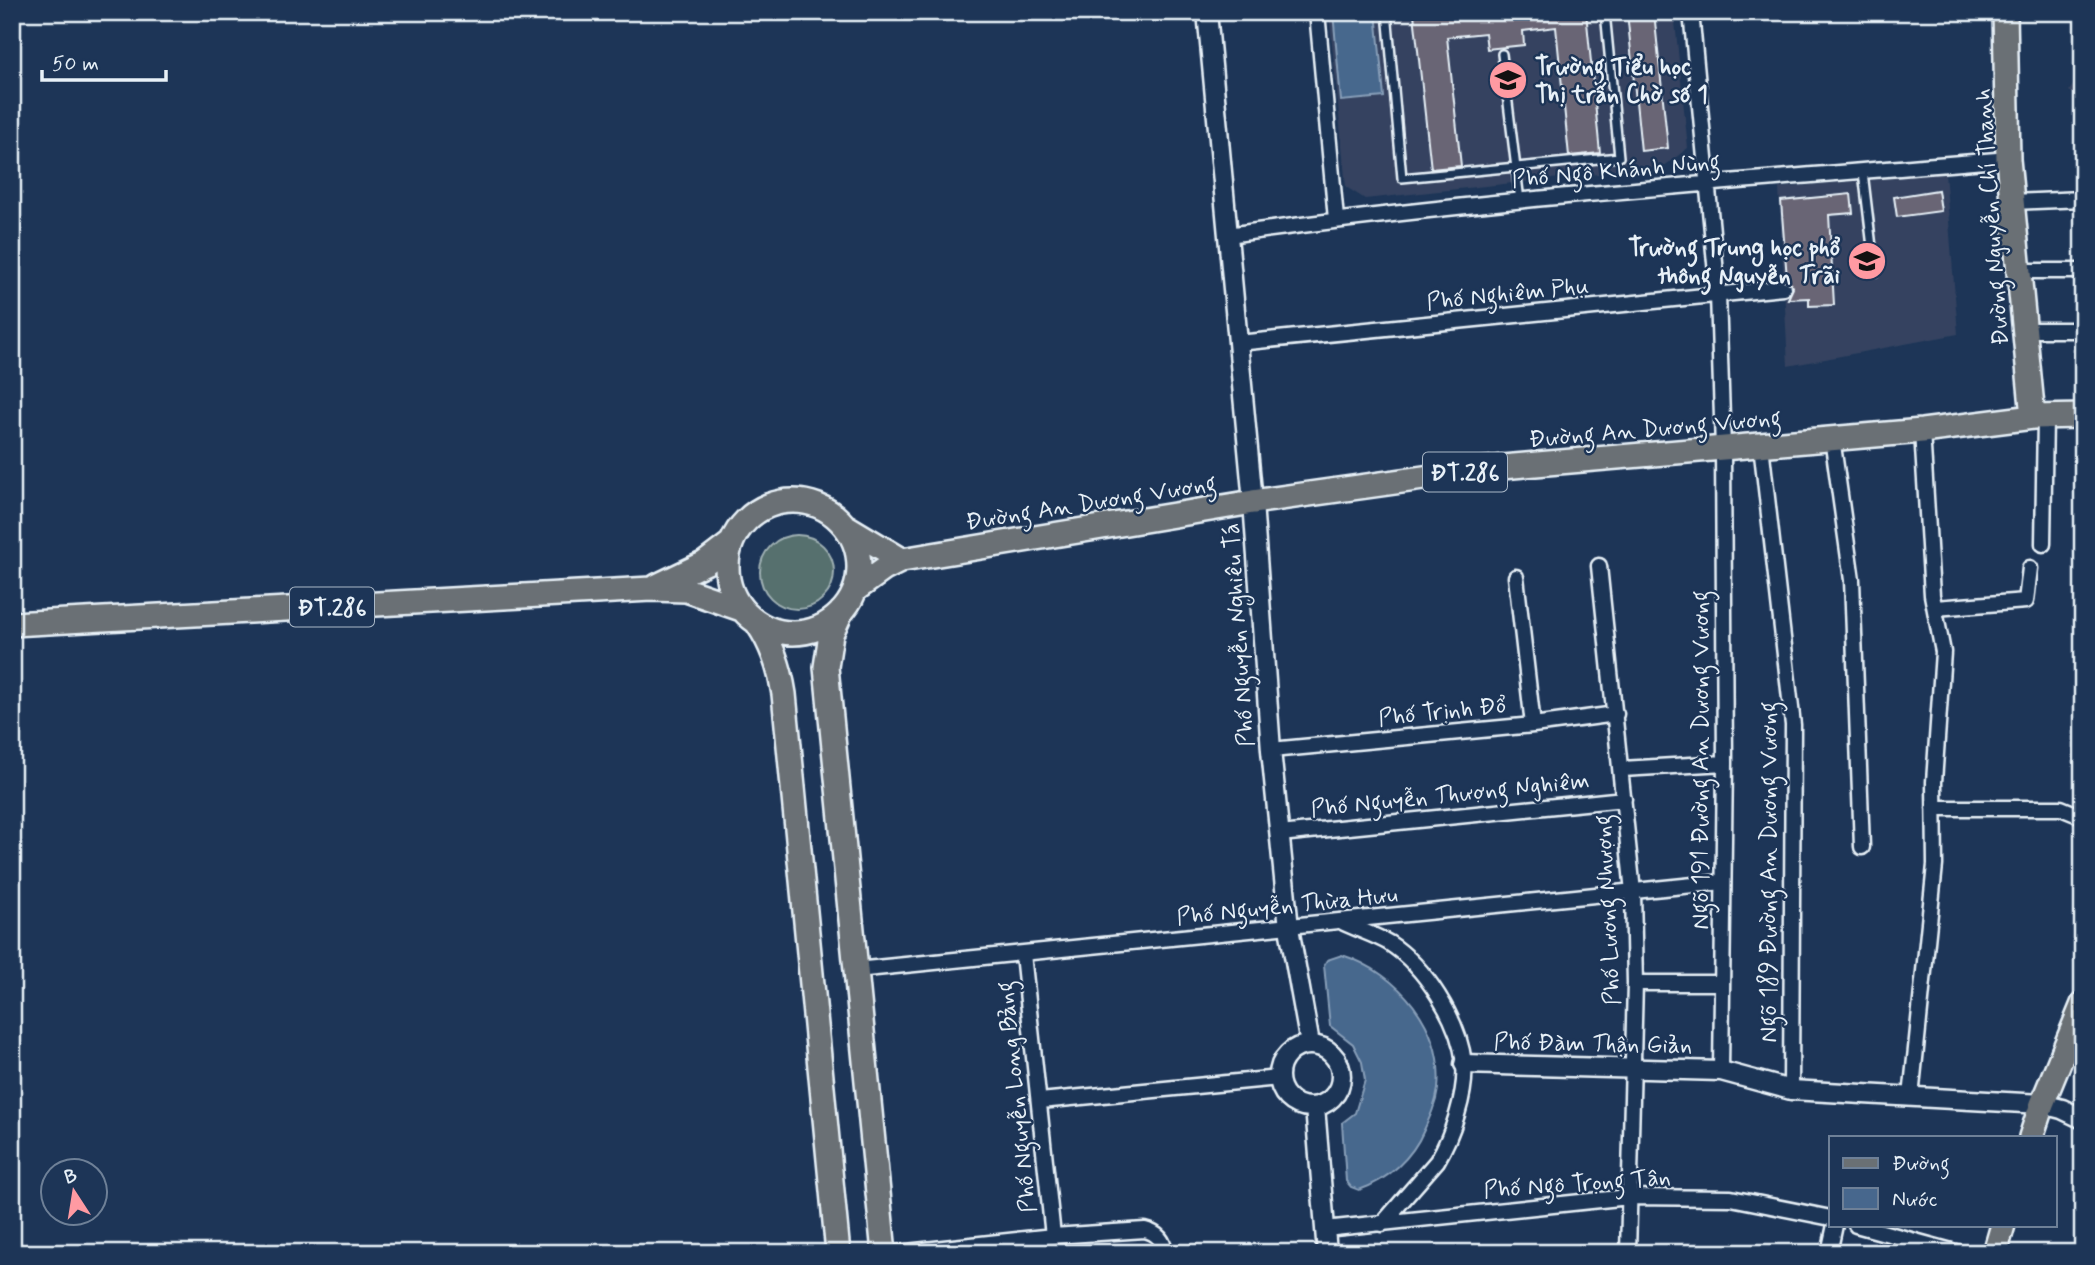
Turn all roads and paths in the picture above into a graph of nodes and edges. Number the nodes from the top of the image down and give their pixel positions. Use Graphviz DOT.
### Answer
graph roads {
  1 [pos="1207,12"];
  2 [pos="1317,12"];
  3 [pos="1387,12"];
  4 [pos="1605,12"];
  5 [pos="1691,12"];
  6 [pos="2005,12"];
  7 [pos="1502,54"];
  8 [pos="2008,159"];
  9 [pos="1516,167"];
  10 [pos="1863,171"];
  11 [pos="1708,184"];
  12 [pos="2083,199"];
  13 [pos="1520,202"];
  14 [pos="2012,202"];
  15 [pos="1336,219"];
  16 [pos="1228,235"];
  17 [pos="2019,271"];
  18 [pos="2083,271"];
  19 [pos="1875,272"];
  20 [pos="1783,288"];
  21 [pos="1718,294"];
  22 [pos="2025,330"];
  23 [pos="2083,330"];
  24 [pos="1238,343"];
  25 [pos="2083,416"];
  26 [pos="2039,417"];
  27 [pos="1922,431"];
  28 [pos="1832,438"];
  29 [pos="1761,445"];
  30 [pos="1723,449"];
  31 [pos="1254,502"];
  32 [pos="844,524"];
  33 [pos="730,544"];
  34 [pos="2043,544"];
  35 [pos="902,559"];
  36 [pos="1599,566"];
  37 [pos="2030,568"];
  38 [pos="1516,577"];
  39 [pos="651,589"];
  40 [pos="855,590"];
  41 [pos="1935,608"];
  42 [pos="841,612"];
  43 [pos="750,617"];
  44 [pos="12,624"];
  45 [pos="1616,714"];
  46 [pos="1533,725"];
  47 [pos="1271,750"];
  48 [pos="1725,763"];
  49 [pos="1622,768"];
  50 [pos="1624,799"];
  51 [pos="1934,808"];
  52 [pos="2083,817"];
  53 [pos="1280,834"];
  54 [pos="1862,847"];
  55 [pos="1723,882"];
  56 [pos="1633,892"];
  57 [pos="1342,922"];
  58 [pos="1289,928"];
  59 [pos="1023,954"];
  60 [pos="856,970"];
  61 [pos="1635,982"];
  62 [pos="1722,983"];
  63 [pos="2083,1004"];
  64 [pos="1310,1044"];
  65 [pos="1464,1064"];
  66 [pos="1632,1067"];
  67 [pos="1721,1071"];
  68 [pos="1279,1078"];
  69 [pos="1791,1090"];
  70 [pos="1911,1097"];
  71 [pos="1040,1101"];
  72 [pos="2042,1104"];
  73 [pos="1315,1107"];
  74 [pos="2083,1119"];
  75 [pos="2031,1136"];
  76 [pos="1629,1197"];
  77 [pos="1829,1218"];
  78 [pos="1382,1224"];
  79 [pos="1835,1226"];
  80 [pos="1860,1226"];
  81 [pos="2003,1226"];
  82 [pos="1325,1229"];
  83 [pos="1053,1236"];
  84 [pos="838,1253"];
  85 [pos="884,1253"];
  86 [pos="897,1253"];
  87 [pos="1165,1253"];
  88 [pos="1326,1253"];
  89 [pos="1628,1253"];
  90 [pos="1829,1253"];
  91 [pos="1959,1253"];
  92 [pos="1995,1253"];
  1 -- 16 [label="street, Phố Nguyễn Nghiêu Tá"];
  2 -- 15 [label="street"];
  3 -- 9 [label="lane"];
  4 -- 9 [label="lane"];
  5 -- 11 [label="street, Ngõ 191 Đường An Dương Vương"];
  6 -- 8 [label="main road, Đường Nguyễn Chí Thanh"];
  7 -- 9 [label="lane"];
  8 -- 10 [label="street, Phố Ngô Khánh Nùng"];
  8 -- 14 [label="main road, Đường Nguyễn Chí Thanh"];
  9 -- 13 [label="lane"];
  10 -- 11 [label="street, Phố Ngô Khánh Nùng"];
  10 -- 19 [label="lane"];
  11 -- 13 [label="street, Phố Ngô Khánh Nùng"];
  11 -- 21 [label="street, Ngõ 191 Đường An Dương Vương"];
  12 -- 14 [label="street"];
  13 -- 15 [label="street, Phố Ngô Khánh Nùng"];
  14 -- 17 [label="main road, Đường Nguyễn Chí Thanh"];
  15 -- 16 [label="street, Phố Ngô Khánh Nùng"];
  16 -- 24 [label="street, Phố Nguyễn Nghiêu Tá"];
  17 -- 18 [label="street"];
  17 -- 22 [label="main road, Đường Nguyễn Chí Thanh"];
  20 -- 21 [label="street, Phố Nghiêm Phụ"];
  21 -- 24 [label="street, Phố Nghiêm Phụ"];
  21 -- 30 [label="street, Ngõ 191 Đường An Dương Vương"];
  22 -- 23 [label="street"];
  22 -- 26 [label="main road, Đường Nguyễn Chí Thanh"];
  24 -- 31 [label="street, Phố Nguyễn Nghiêu Tá"];
  25 -- 26 [label="main road, Đường An Dương Vương / ĐT.286"];
  26 -- 27 [label="main road, Đường An Dương Vương / ĐT.286"];
  26 -- 34 [label="street"];
  27 -- 28 [label="main road, Đường An Dương Vương / ĐT.286"];
  27 -- 41 [label="street"];
  28 -- 29 [label="main road, Đường An Dương Vương / ĐT.286"];
  28 -- 54 [label="street"];
  29 -- 30 [label="main road, Đường An Dương Vương / ĐT.286"];
  29 -- 69 [label="street, Ngõ 189 Đường An Dương Vương"];
  30 -- 31 [label="main road, Đường An Dương Vương / ĐT.286"];
  30 -- 48 [label="street, Ngõ 191 Đường An Dương Vương"];
  31 -- 35 [label="main road, Đường An Dương Vương / ĐT.286"];
  31 -- 47 [label="street, Phố Nguyễn Nghiêu Tá"];
  32 -- 33 [label="main road, ĐT.286"];
  32 -- 35 [label="main road, ĐT.286"];
  32 -- 40 [label="main road, ĐT.286"];
  33 -- 39 [label="main road, ĐT.286"];
  33 -- 43 [label="main road"];
  35 -- 40 [label="main road, Đường An Dương Vương / ĐT.286"];
  36 -- 45 [label="street, Phố Lương Nhượng"];
  37 -- 41 [label="street"];
  38 -- 46 [label="street"];
  39 -- 43 [label="main road, ĐT.286"];
  39 -- 44 [label="main road, ĐT.286"];
  40 -- 42 [label="main road, ĐT.286"];
  41 -- 51 [label="street"];
  42 -- 43 [label="main road, ĐT.286"];
  42 -- 60 [label="main road"];
  43 -- 84 [label="main road"];
  45 -- 46 [label="street, Phố Trịnh Đổ"];
  45 -- 49 [label="street, Phố Lương Nhượng"];
  46 -- 47 [label="street, Phố Trịnh Đổ"];
  47 -- 53 [label="street, Phố Nguyễn Nghiêu Tá"];
  48 -- 49 [label="street"];
  48 -- 55 [label="street, Ngõ 191 Đường An Dương Vương"];
  49 -- 50 [label="street, Phố Lương Nhượng"];
  50 -- 53 [label="street, Phố Nguyễn Thượng Nghiêm"];
  50 -- 56 [label="street, Phố Lương Nhượng"];
  51 -- 52 [label="street"];
  51 -- 70 [label="street"];
  53 -- 58 [label="street, Phố Nguyễn Nghiêu Tá"];
  55 -- 56 [label="street, Phố Nguyễn Thừa Hưu"];
  55 -- 62 [label="street, Ngõ 191 Đường An Dương Vương"];
  56 -- 57 [label="street, Phố Nguyễn Thừa Hưu"];
  56 -- 61 [label="street, Phố Lương Nhượng"];
  57 -- 58 [label="street, Phố Nguyễn Thừa Hưu"];
  57 -- 65 [label="street"];
  58 -- 59 [label="street, Phố Nguyễn Thừa Hưu"];
  58 -- 64 [label="street, Phố Nguyễn Nghiêu Tá"];
  59 -- 60 [label="street, Phố Nguyễn Thừa Hưu"];
  59 -- 71 [label="street, Phố Nguyễn Long Bảng"];
  60 -- 85 [label="main road"];
  61 -- 62 [label="street"];
  61 -- 66 [label="street, Phố Lương Nhượng"];
  62 -- 67 [label="street, Ngõ 191 Đường An Dương Vương"];
  63 -- 72 [label="main road"];
  64 -- 68 [label="street"];
  64 -- 73 [label="street"];
  65 -- 66 [label="street, Phố Đàm Thận Giản"];
  65 -- 78 [label="street"];
  66 -- 67 [label="street, Phố Đàm Thận Giản"];
  66 -- 76 [label="street, Phố Lương Nhượng"];
  67 -- 69 [label="street, Phố Đàm Thận Giản"];
  68 -- 71 [label="street"];
  68 -- 73 [label="street"];
  69 -- 70 [label="street, Phố Đàm Thận Giản"];
  70 -- 72 [label="street, Phố Đàm Thận Giản"];
  71 -- 83 [label="street, Phố Nguyễn Long Bảng"];
  72 -- 74 [label="street, Phố Đàm Thận Giản"];
  72 -- 75 [label="main road"];
  73 -- 82 [label="street"];
  76 -- 77 [label="street, Phố Ngô Trọng Tân"];
  76 -- 78 [label="street, Phố Ngô Trọng Tân"];
  76 -- 89 [label="street, Phố Lương Nhượng"];
  78 -- 82 [label="street, Phố Ngô Trọng Tân"];
  79 -- 90 [label="street"];
  80 -- 91 [label="street"];
  81 -- 92 [label="main road"];
  82 -- 88 [label="street"];
  83 -- 86 [label="street"];
  83 -- 87 [label="street"];
}
